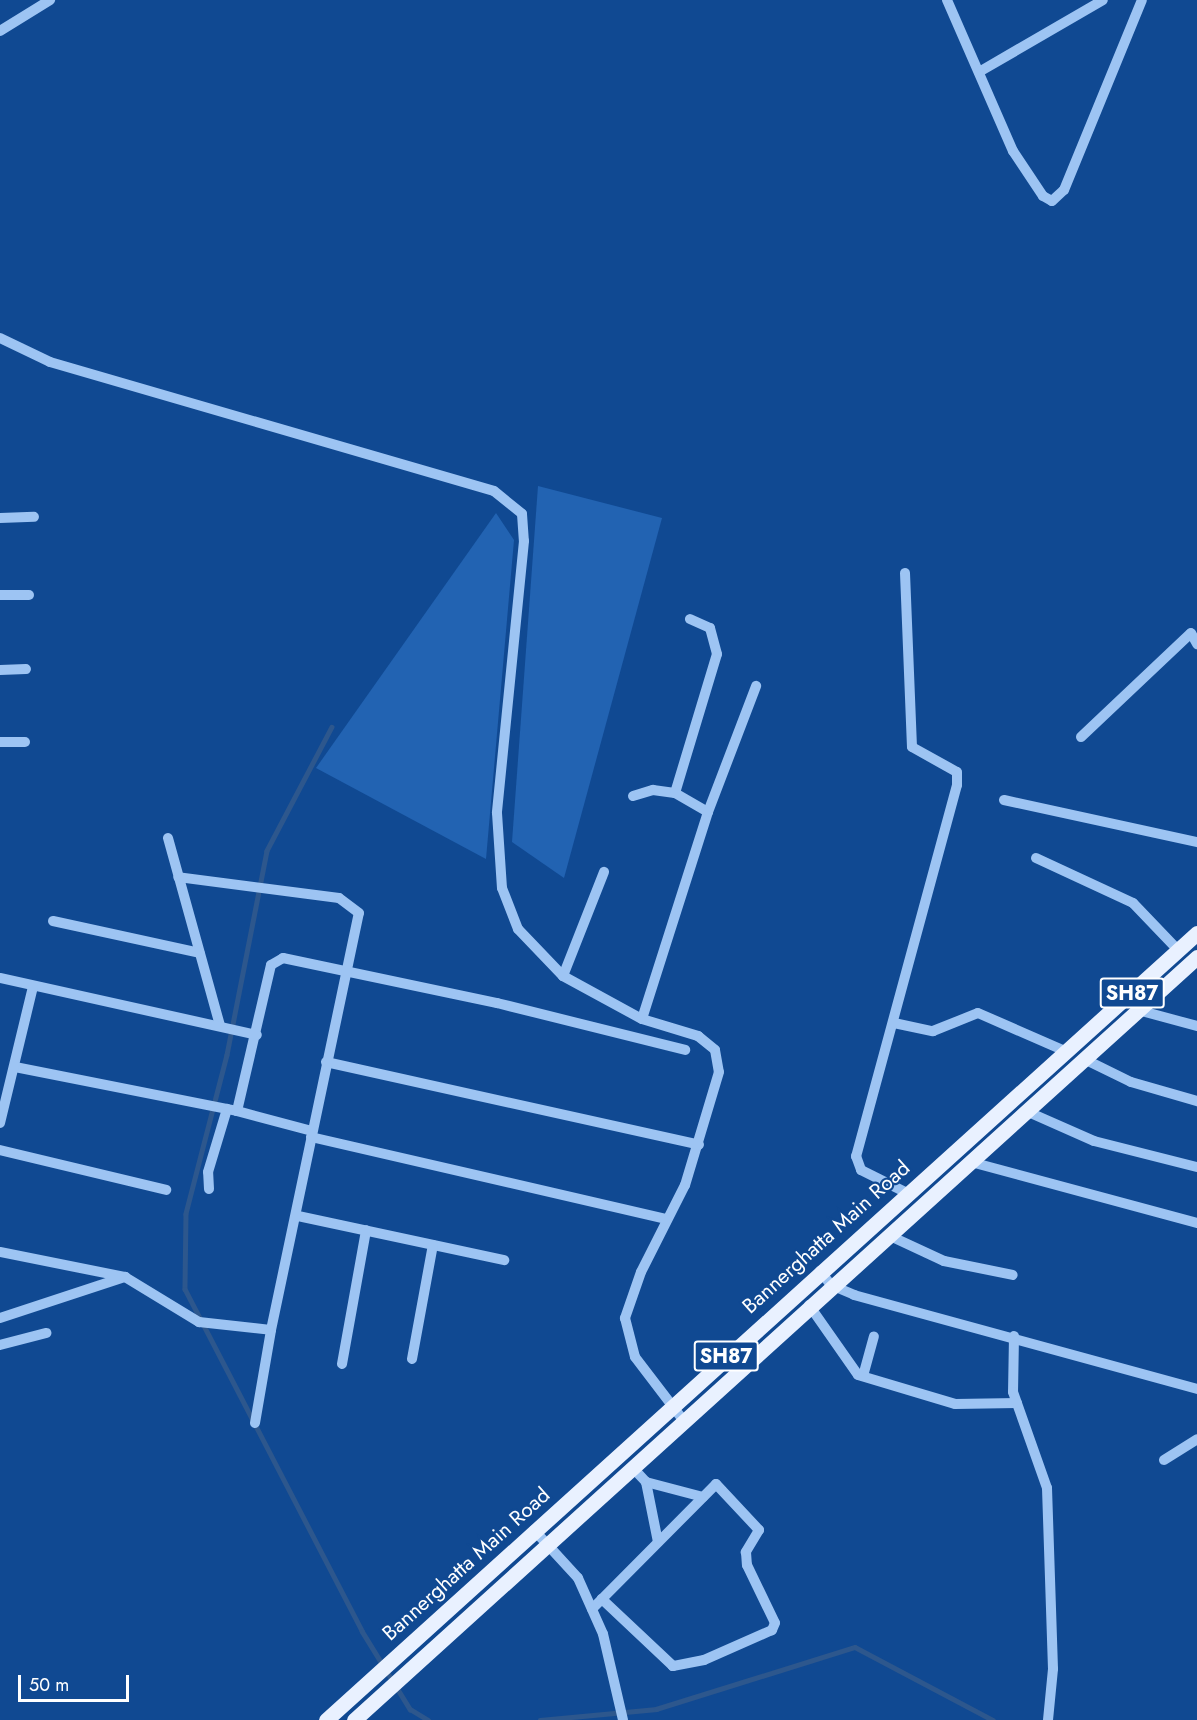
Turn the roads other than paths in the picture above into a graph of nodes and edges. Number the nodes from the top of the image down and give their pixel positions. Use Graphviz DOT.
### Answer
graph roads {
  1 [pos="50,0"];
  2 [pos="947,0"];
  3 [pos="1102,0"];
  4 [pos="1142,0"];
  5 [pos="0,31"];
  6 [pos="979,72"];
  7 [pos="0,338"];
  8 [pos="34,517"];
  9 [pos="0,518"];
  10 [pos="905,573"];
  11 [pos="0,595"];
  12 [pos="29,595"];
  13 [pos="690,619"];
  14 [pos="1197,644"];
  15 [pos="26,669"];
  16 [pos="0,670"];
  17 [pos="756,686"];
  18 [pos="1081,737"];
  19 [pos="0,742"];
  20 [pos="25,742"];
  21 [pos="675,793"];
  22 [pos="633,796"];
  23 [pos="1004,800"];
  24 [pos="708,812"];
  25 [pos="168,838"];
  26 [pos="1197,842"];
  27 [pos="1036,858"];
  28 [pos="604,872"];
  29 [pos="178,877"];
  30 [pos="53,921"];
  31 [pos="1197,933"];
  32 [pos="1178,950"];
  33 [pos="200,953"];
  34 [pos="1197,957"];
  35 [pos="349,973"];
  36 [pos="563,976"];
  37 [pos="0,978"];
  38 [pos="33,987"];
  39 [pos="1138,1010"];
  40 [pos="642,1019"];
  41 [pos="894,1023"];
  42 [pos="220,1026"];
  43 [pos="1197,1026"];
  44 [pos="257,1035"];
  45 [pos="685,1050"];
  46 [pos="1065,1051"];
  47 [pos="1083,1059"];
  48 [pos="326,1062"];
  49 [pos="15,1067"];
  50 [pos="1197,1101"];
  51 [pos="232,1110"];
  52 [pos="1026,1111"];
  53 [pos="0,1123"];
  54 [pos="311,1134"];
  55 [pos="699,1145"];
  56 [pos="0,1150"];
  57 [pos="971,1162"];
  58 [pos="1197,1167"];
  59 [pos="209,1189"];
  60 [pos="166,1190"];
  61 [pos="907,1193"];
  62 [pos="298,1216"];
  63 [pos="667,1219"];
  64 [pos="1197,1223"];
  65 [pos="366,1230"];
  66 [pos="888,1235"];
  67 [pos="433,1245"];
  68 [pos="0,1252"];
  69 [pos="504,1260"];
  70 [pos="820,1271"];
  71 [pos="1013,1275"];
  72 [pos="125,1277"];
  73 [pos="831,1286"];
  74 [pos="809,1305"];
  75 [pos="0,1318"];
  76 [pos="271,1330"];
  77 [pos="46,1333"];
  78 [pos="874,1336"];
  79 [pos="1014,1336"];
  80 [pos="0,1345"];
  81 [pos="412,1359"];
  82 [pos="342,1364"];
  83 [pos="863,1376"];
  84 [pos="1197,1389"];
  85 [pos="1017,1404"];
  86 [pos="671,1406"];
  87 [pos="684,1420"];
  88 [pos="255,1424"];
  89 [pos="1197,1439"];
  90 [pos="1164,1460"];
  91 [pos="633,1468"];
  92 [pos="646,1482"];
  93 [pos="703,1497"];
  94 [pos="534,1530"];
  95 [pos="658,1542"];
  96 [pos="548,1545"];
  97 [pos="602,1599"];
  98 [pos="592,1609"];
  99 [pos="326,1720"];
  100 [pos="354,1720"];
  101 [pos="623,1720"];
  102 [pos="1048,1720"];
  1 -- 5 [label="street"];
  2 -- 6 [label="street"];
  3 -- 6 [label="street"];
  4 -- 6 [label="street"];
  7 -- 36 [label="street"];
  8 -- 9 [label="street"];
  10 -- 41 [label="street"];
  11 -- 12 [label="street"];
  13 -- 21 [label="street"];
  14 -- 18 [label="street"];
  15 -- 16 [label="street"];
  17 -- 24 [label="street"];
  19 -- 20 [label="street"];
  21 -- 22 [label="street"];
  21 -- 24 [label="street"];
  23 -- 26 [label="street"];
  24 -- 40 [label="street"];
  25 -- 29 [label="street"];
  27 -- 32 [label="street"];
  28 -- 36 [label="street"];
  29 -- 33 [label="street"];
  29 -- 35 [label="street"];
  30 -- 33 [label="street"];
  31 -- 32 [label="main road, Bannerghatta Main Road / SH87"];
  32 -- 46 [label="main road, Bannerghatta Main Road / SH87"];
  33 -- 42 [label="street"];
  34 -- 39 [label="main road"];
  35 -- 44 [label="street"];
  35 -- 45 [label="street"];
  35 -- 48 [label="street"];
  36 -- 40 [label="street"];
  37 -- 38 [label="street"];
  38 -- 42 [label="street"];
  38 -- 49 [label="street"];
  39 -- 43 [label="street"];
  39 -- 47 [label="main road"];
  40 -- 55 [label="street"];
  41 -- 46 [label="street"];
  41 -- 61 [label="street"];
  42 -- 44 [label="street"];
  44 -- 51 [label="street"];
  46 -- 61 [label="main road, Bannerghatta Main Road / SH87"];
  47 -- 50 [label="street"];
  47 -- 52 [label="main road"];
  48 -- 54 [label="street"];
  48 -- 55 [label="street"];
  49 -- 51 [label="street"];
  49 -- 53 [label="street"];
  51 -- 54 [label="street"];
  51 -- 59 [label="street"];
  52 -- 57 [label="main road"];
  52 -- 58 [label="street"];
  54 -- 62 [label="street"];
  54 -- 63 [label="street"];
  55 -- 63 [label="street"];
  56 -- 60 [label="street"];
  57 -- 64 [label="street"];
  57 -- 66 [label="main road"];
  61 -- 70 [label="main road, Bannerghatta Main Road / SH87"];
  62 -- 65 [label="street"];
  62 -- 76 [label="street"];
  63 -- 86 [label="street"];
  65 -- 67 [label="street"];
  65 -- 82 [label="street"];
  66 -- 71 [label="street"];
  66 -- 73 [label="main road"];
  67 -- 69 [label="street"];
  67 -- 81 [label="street"];
  68 -- 72 [label="street"];
  70 -- 73 [label="street"];
  70 -- 86 [label="main road, Bannerghatta Main Road / SH87"];
  72 -- 75 [label="street"];
  72 -- 76 [label="street"];
  73 -- 74 [label="main road"];
  73 -- 79 [label="street"];
  74 -- 83 [label="street"];
  74 -- 87 [label="main road"];
  76 -- 88 [label="street"];
  77 -- 80 [label="street"];
  78 -- 83 [label="street"];
  79 -- 84 [label="street"];
  79 -- 85 [label="street"];
  83 -- 85 [label="street"];
  85 -- 102 [label="street"];
  86 -- 87 [label="street"];
  86 -- 94 [label="main road, Bannerghatta Main Road / SH87"];
  87 -- 91 [label="main road"];
  89 -- 90 [label="street"];
  91 -- 92 [label="street"];
  91 -- 96 [label="main road"];
  92 -- 93 [label="street"];
  92 -- 95 [label="street"];
  93 -- 95 [label="street"];
  93 -- 97 [label="street"];
  94 -- 96 [label="street"];
  94 -- 99 [label="main road, Bannerghatta Main Road / SH87"];
  95 -- 97 [label="street"];
  96 -- 98 [label="street"];
  96 -- 100 [label="main road"];
  97 -- 98 [label="street"];
  98 -- 101 [label="street"];
}
